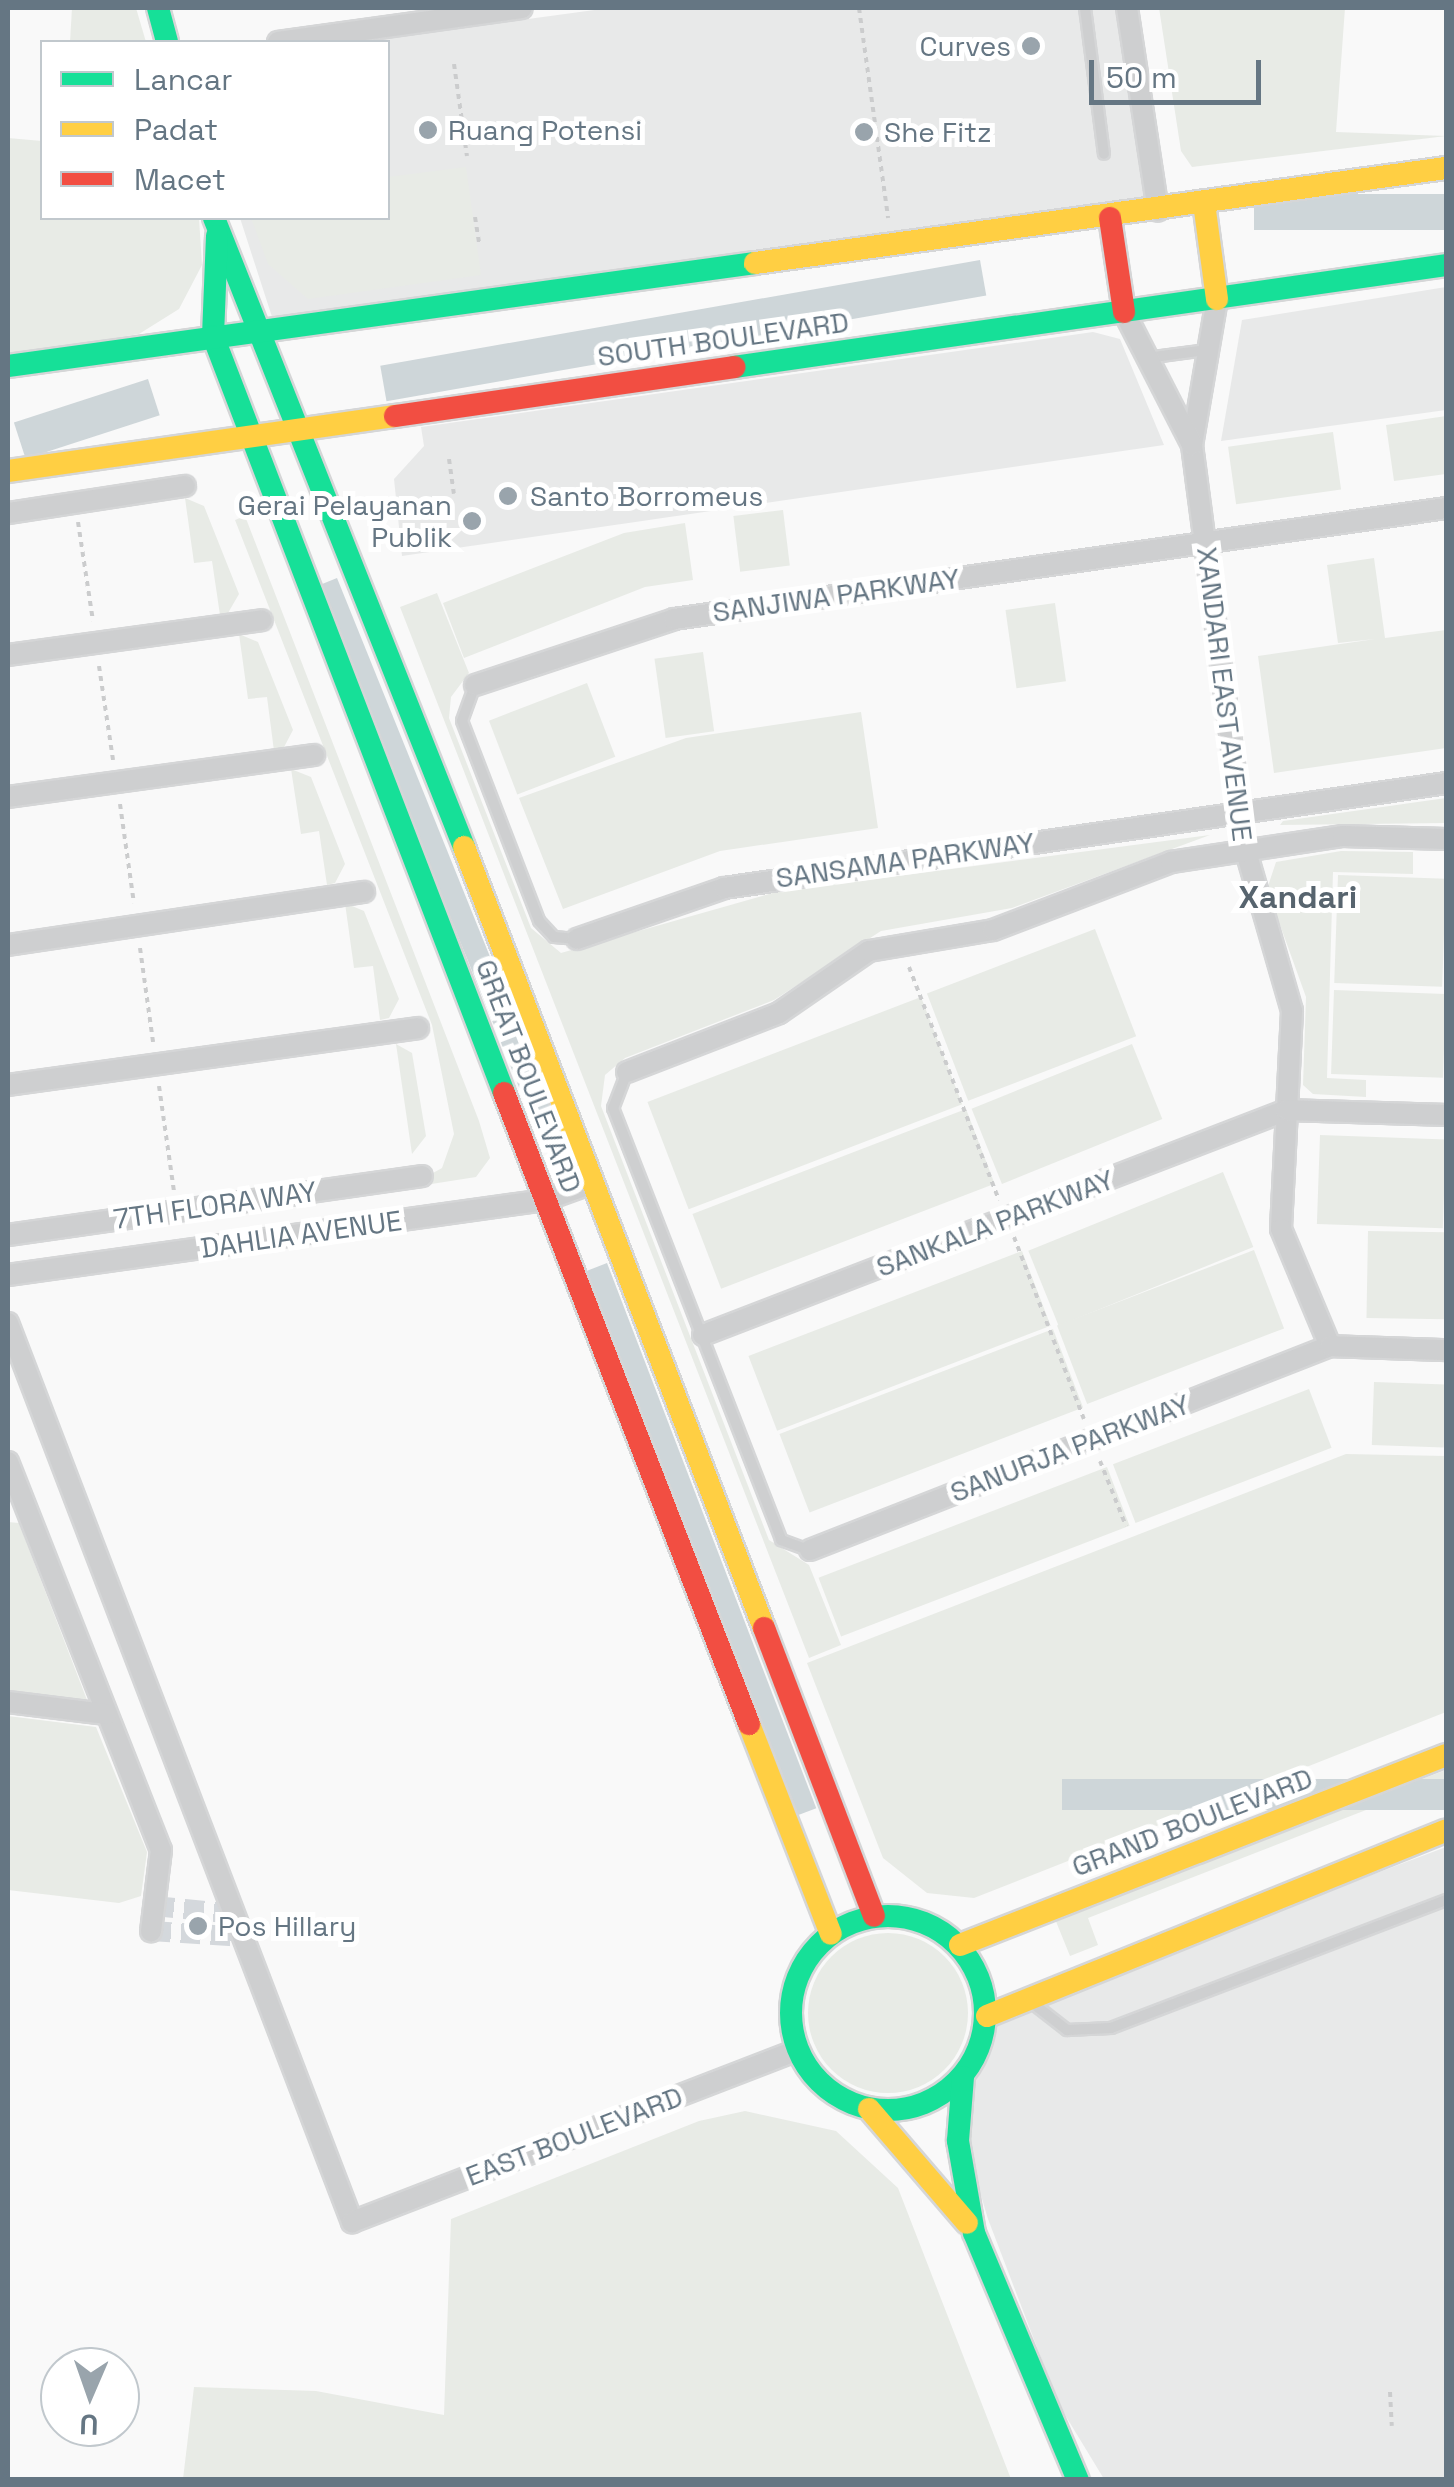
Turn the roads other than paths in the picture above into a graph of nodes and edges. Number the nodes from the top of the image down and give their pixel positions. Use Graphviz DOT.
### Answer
graph roads {
  1 [pos="158,8"];
  2 [pos="522,8"];
  3 [pos="1085,8"];
  4 [pos="1127,8"];
  5 [pos="166,40"];
  6 [pos="292,40"];
  7 [pos="1104,154"];
  8 [pos="1446,168"];
  9 [pos="1204,203"];
  10 [pos="1158,211"];
  11 [pos="1110,218"];
  12 [pos="216,224"];
  13 [pos="1446,265"];
  14 [pos="1217,298"];
  15 [pos="1124,312"];
  16 [pos="266,330"];
  17 [pos="213,336"];
  18 [pos="1208,350"];
  19 [pos="1146,358"];
  20 [pos="8,366"];
  21 [pos="299,428"];
  22 [pos="248,436"];
  23 [pos="1192,445"];
  24 [pos="8,471"];
  25 [pos="185,486"];
  26 [pos="1446,508"];
  27 [pos="8,513"];
  28 [pos="1206,542"];
  29 [pos="262,620"];
  30 [pos="8,656"];
  31 [pos="475,686"];
  32 [pos="314,755"];
  33 [pos="1446,783"];
  34 [pos="8,797"];
  35 [pos="1241,811"];
  36 [pos="1446,838"];
  37 [pos="1245,848"];
  38 [pos="364,892"];
  39 [pos="577,939"];
  40 [pos="8,945"];
  41 [pos="418,1028"];
  42 [pos="627,1072"];
  43 [pos="8,1085"];
  44 [pos="1288,1110"];
  45 [pos="1446,1115"];
  46 [pos="422,1176"];
  47 [pos="592,1183"];
  48 [pos="545,1200"];
  49 [pos="8,1235"];
  50 [pos="8,1274"];
  51 [pos="8,1324"];
  52 [pos="703,1335"];
  53 [pos="1330,1346"];
  54 [pos="1446,1350"];
  55 [pos="8,1462"];
  56 [pos="17,1510"];
  57 [pos="810,1550"];
  58 [pos="8,1702"];
  59 [pos="106,1714"];
  60 [pos="1446,1755"];
  61 [pos="1446,1831"];
  62 [pos="1446,1900"];
  63 [pos="874,1916"];
  64 [pos="151,1930"];
  65 [pos="830,1934"];
  66 [pos="960,1946"];
  67 [pos="1026,1998"];
  68 [pos="987,2016"];
  69 [pos="797,2050"];
  70 [pos="963,2078"];
  71 [pos="869,2109"];
  72 [pos="974,2233"];
  73 [pos="1078,2480"];
  1 -- 5 [label="street"];
  2 -- 6 [label="street"];
  3 -- 7 [label="lane"];
  4 -- 10 [label="street"];
  8 -- 9 [label="street"];
  9 -- 10 [label="street"];
  9 -- 14 [label="street"];
  10 -- 11 [label="street"];
  11 -- 15 [label="street"];
  11 -- 16 [label="street"];
  12 -- 16 [label="street, GREAT BOULEVARD"];
  12 -- 17 [label="street, GREAT BOULEVARD"];
  13 -- 14 [label="street, SOUTH BOULEVARD"];
  14 -- 15 [label="street, SOUTH BOULEVARD"];
  14 -- 18 [label="street"];
  15 -- 19 [label="street"];
  15 -- 21 [label="street, SOUTH BOULEVARD"];
  16 -- 17 [label="street"];
  16 -- 21 [label="street, GREAT BOULEVARD"];
  17 -- 20 [label="street"];
  17 -- 22 [label="street, GREAT BOULEVARD"];
  18 -- 19 [label="lane"];
  18 -- 23 [label="street"];
  19 -- 23 [label="street"];
  21 -- 22 [label="street, SOUTH BOULEVARD"];
  21 -- 47 [label="street, GREAT BOULEVARD"];
  22 -- 24 [label="street, SOUTH BOULEVARD"];
  22 -- 48 [label="street, GREAT BOULEVARD"];
  23 -- 28 [label="street, XANDARI EAST AVENUE"];
  25 -- 27 [label="street"];
  26 -- 28 [label="street, SANJIWA PARKWAY"];
  28 -- 31 [label="street, SANJIWA PARKWAY"];
  28 -- 35 [label="street, XANDARI EAST AVENUE"];
  29 -- 30 [label="street"];
  31 -- 39 [label="lane"];
  32 -- 34 [label="street"];
  33 -- 35 [label="street, SANSAMA PARKWAY"];
  35 -- 37 [label="street, XANDARI EAST AVENUE"];
  35 -- 39 [label="street, SANSAMA PARKWAY"];
  36 -- 37 [label="street"];
  37 -- 42 [label="street"];
  37 -- 44 [label="street, XANDARI EAST AVENUE"];
  38 -- 40 [label="street"];
  41 -- 43 [label="street"];
  42 -- 52 [label="lane"];
  44 -- 45 [label="street"];
  44 -- 52 [label="street, SANKALA PARKWAY"];
  44 -- 53 [label="street, XANDARI EAST AVENUE"];
  46 -- 49 [label="street, 7TH FLORA WAY"];
  47 -- 48 [label="street, DAHLIA AVENUE"];
  47 -- 63 [label="street, GREAT BOULEVARD"];
  48 -- 50 [label="street, DAHLIA AVENUE"];
  48 -- 65 [label="street, GREAT BOULEVARD"];
  51 -- 69 [label="street, EAST BOULEVARD"];
  52 -- 57 [label="lane"];
  53 -- 54 [label="street"];
  53 -- 57 [label="street, SANURJA PARKWAY"];
  55 -- 56 [label="street"];
  56 -- 59 [label="street"];
  58 -- 59 [label="street"];
  59 -- 64 [label="street"];
  60 -- 66 [label="street, GRAND BOULEVARD"];
  61 -- 67 [label="street"];
  62 -- 67 [label="lane"];
  63 -- 65 [label="street"];
  63 -- 66 [label="street"];
  65 -- 69 [label="street"];
  66 -- 68 [label="street"];
  67 -- 68 [label="street"];
  68 -- 70 [label="street"];
  69 -- 71 [label="street"];
  70 -- 71 [label="street"];
  70 -- 72 [label="street"];
  71 -- 72 [label="street"];
  72 -- 73 [label="street"];
}
